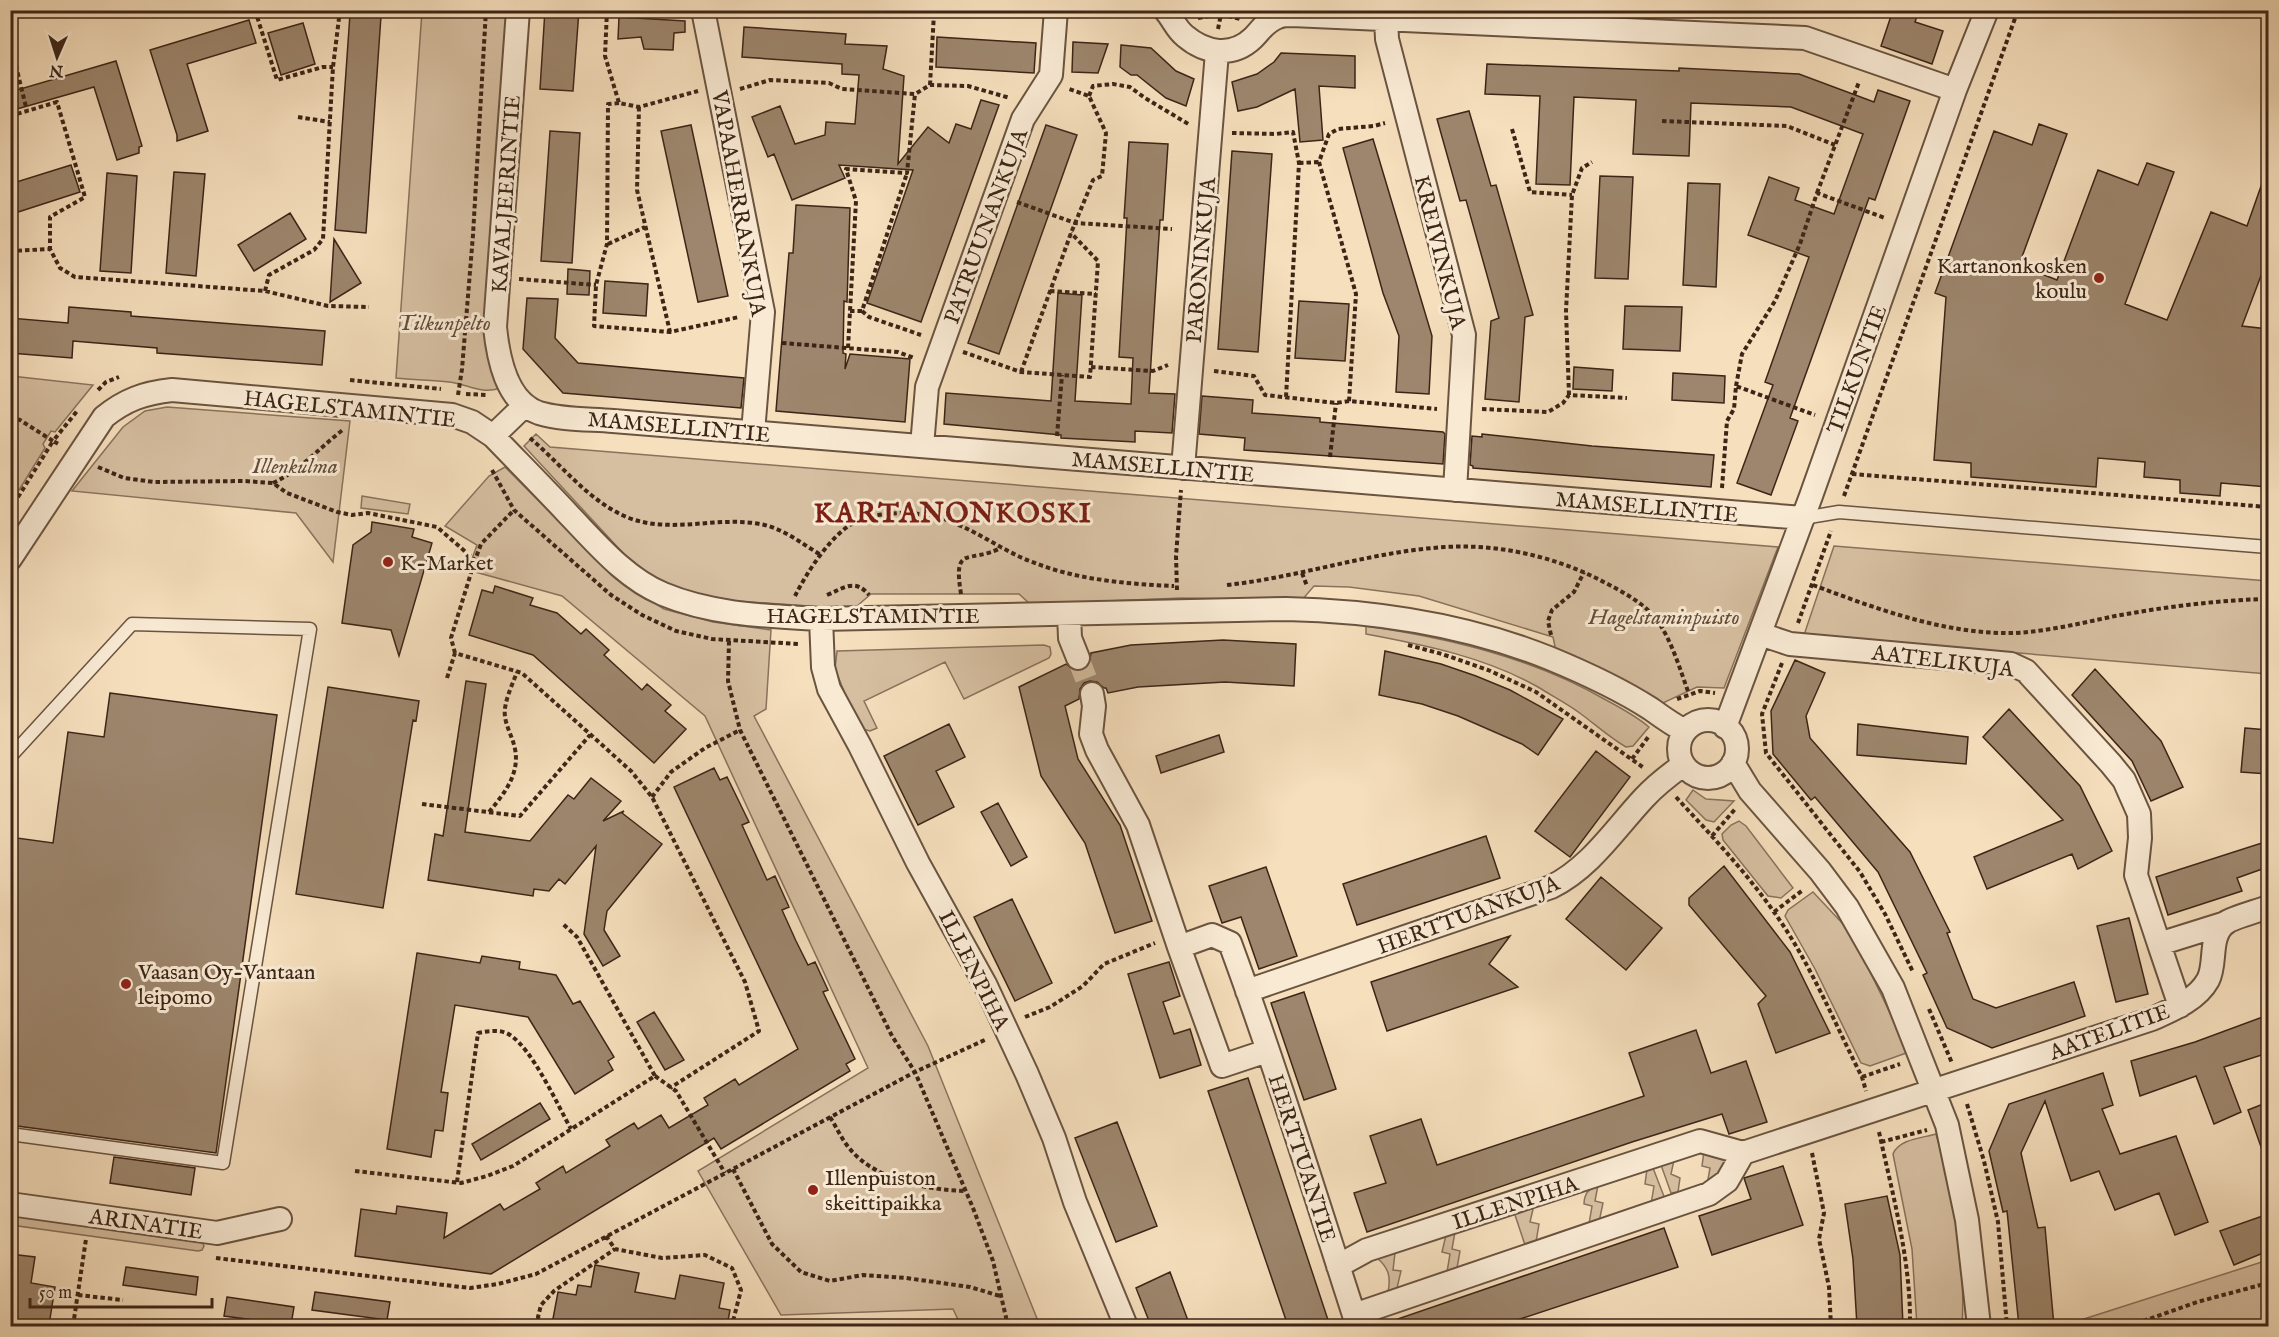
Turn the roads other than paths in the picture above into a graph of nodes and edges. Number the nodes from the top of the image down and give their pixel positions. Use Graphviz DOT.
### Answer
graph roads {
  1 [pos="518,10"];
  2 [pos="704,10"];
  3 [pos="1056,10"];
  4 [pos="1165,10"];
  5 [pos="1987,10"];
  6 [pos="1386,18"];
  7 [pos="1217,52"];
  8 [pos="1955,90"];
  9 [pos="525,405"];
  10 [pos="753,432"];
  11 [pos="492,436"];
  12 [pos="922,446"];
  13 [pos="1183,468"];
  14 [pos="1455,490"];
  15 [pos="1803,518"];
  16 [pos="2268,547"];
  17 [pos="10,559"];
  18 [pos="1069,614"];
  19 [pos="821,619"];
  20 [pos="1760,634"];
  21 [pos="1078,658"];
  22 [pos="1092,694"];
  23 [pos="1725,727"];
  24 [pos="1685,731"];
  25 [pos="10,757"];
  26 [pos="1733,764"];
  27 [pos="1683,765"];
  28 [pos="2268,907"];
  29 [pos="2226,923"];
  30 [pos="1177,941"];
  31 [pos="2159,944"];
  32 [pos="1247,991"];
  33 [pos="2180,1006"];
  34 [pos="1267,1051"];
  35 [pos="1935,1091"];
  36 [pos="10,1134"];
  37 [pos="1743,1153"];
  38 [pos="10,1204"];
  39 [pos="280,1219"];
  40 [pos="1338,1266"];
  41 [pos="1355,1321"];
  42 [pos="1126,1326"];
  43 [pos="1979,1326"];
  1 -- 9 [label="street, KAVALJEERINTIE"];
  2 -- 10 [label="street, VAPAAHERRANKUJA"];
  3 -- 12 [label="street, PATRUUNANKUJA"];
  4 -- 7 [label="street"];
  5 -- 8 [label="street, TILKUNTIE"];
  6 -- 7 [label="street"];
  6 -- 8 [label="street"];
  6 -- 14 [label="street, KREIVINKUJA"];
  7 -- 13 [label="street, PARONINKUJA"];
  8 -- 15 [label="street, TILKUNTIE"];
  9 -- 10 [label="street, MAMSELLINTIE"];
  9 -- 11 [label="street"];
  10 -- 12 [label="street, MAMSELLINTIE"];
  11 -- 17 [label="street, HAGELSTAMINTIE"];
  11 -- 19 [label="street, HAGELSTAMINTIE"];
  12 -- 13 [label="street, MAMSELLINTIE"];
  13 -- 14 [label="street, MAMSELLINTIE"];
  14 -- 15 [label="street, MAMSELLINTIE"];
  15 -- 16 [label="lane"];
  15 -- 20 [label="street, TILKUNTIE"];
  18 -- 19 [label="street, HAGELSTAMINTIE"];
  18 -- 21 [label="street"];
  18 -- 24 [label="street, HAGELSTAMINTIE"];
  19 -- 42 [label="street, ILLENPIHA"];
  20 -- 23 [label="street, TILKUNTIE"];
  20 -- 31 [label="street, AATELIKUJA"];
  22 -- 30 [label="street, HERTTUANTIE"];
  23 -- 24 [label="street"];
  23 -- 26 [label="street"];
  24 -- 27 [label="street"];
  25 -- 36 [label="lane"];
  26 -- 27 [label="street"];
  26 -- 35 [label="street"];
  27 -- 32 [label="street, HERTTUANKUJA"];
  28 -- 29 [label="street"];
  29 -- 31 [label="street"];
  29 -- 33 [label="street, AATELITIE"];
  30 -- 32 [label="street, HERTTUANTIE"];
  30 -- 34 [label="street, HERTTUANTIE"];
  31 -- 33 [label="street, AATELIKUJA"];
  32 -- 34 [label="street, HERTTUANTIE"];
  33 -- 35 [label="street, AATELITIE"];
  34 -- 40 [label="street, HERTTUANTIE"];
  35 -- 37 [label="street"];
  35 -- 43 [label="street"];
  37 -- 40 [label="street, ILLENPIHA"];
  37 -- 41 [label="street"];
  38 -- 39 [label="street, ARINATIE"];
  40 -- 41 [label="street"];
}
